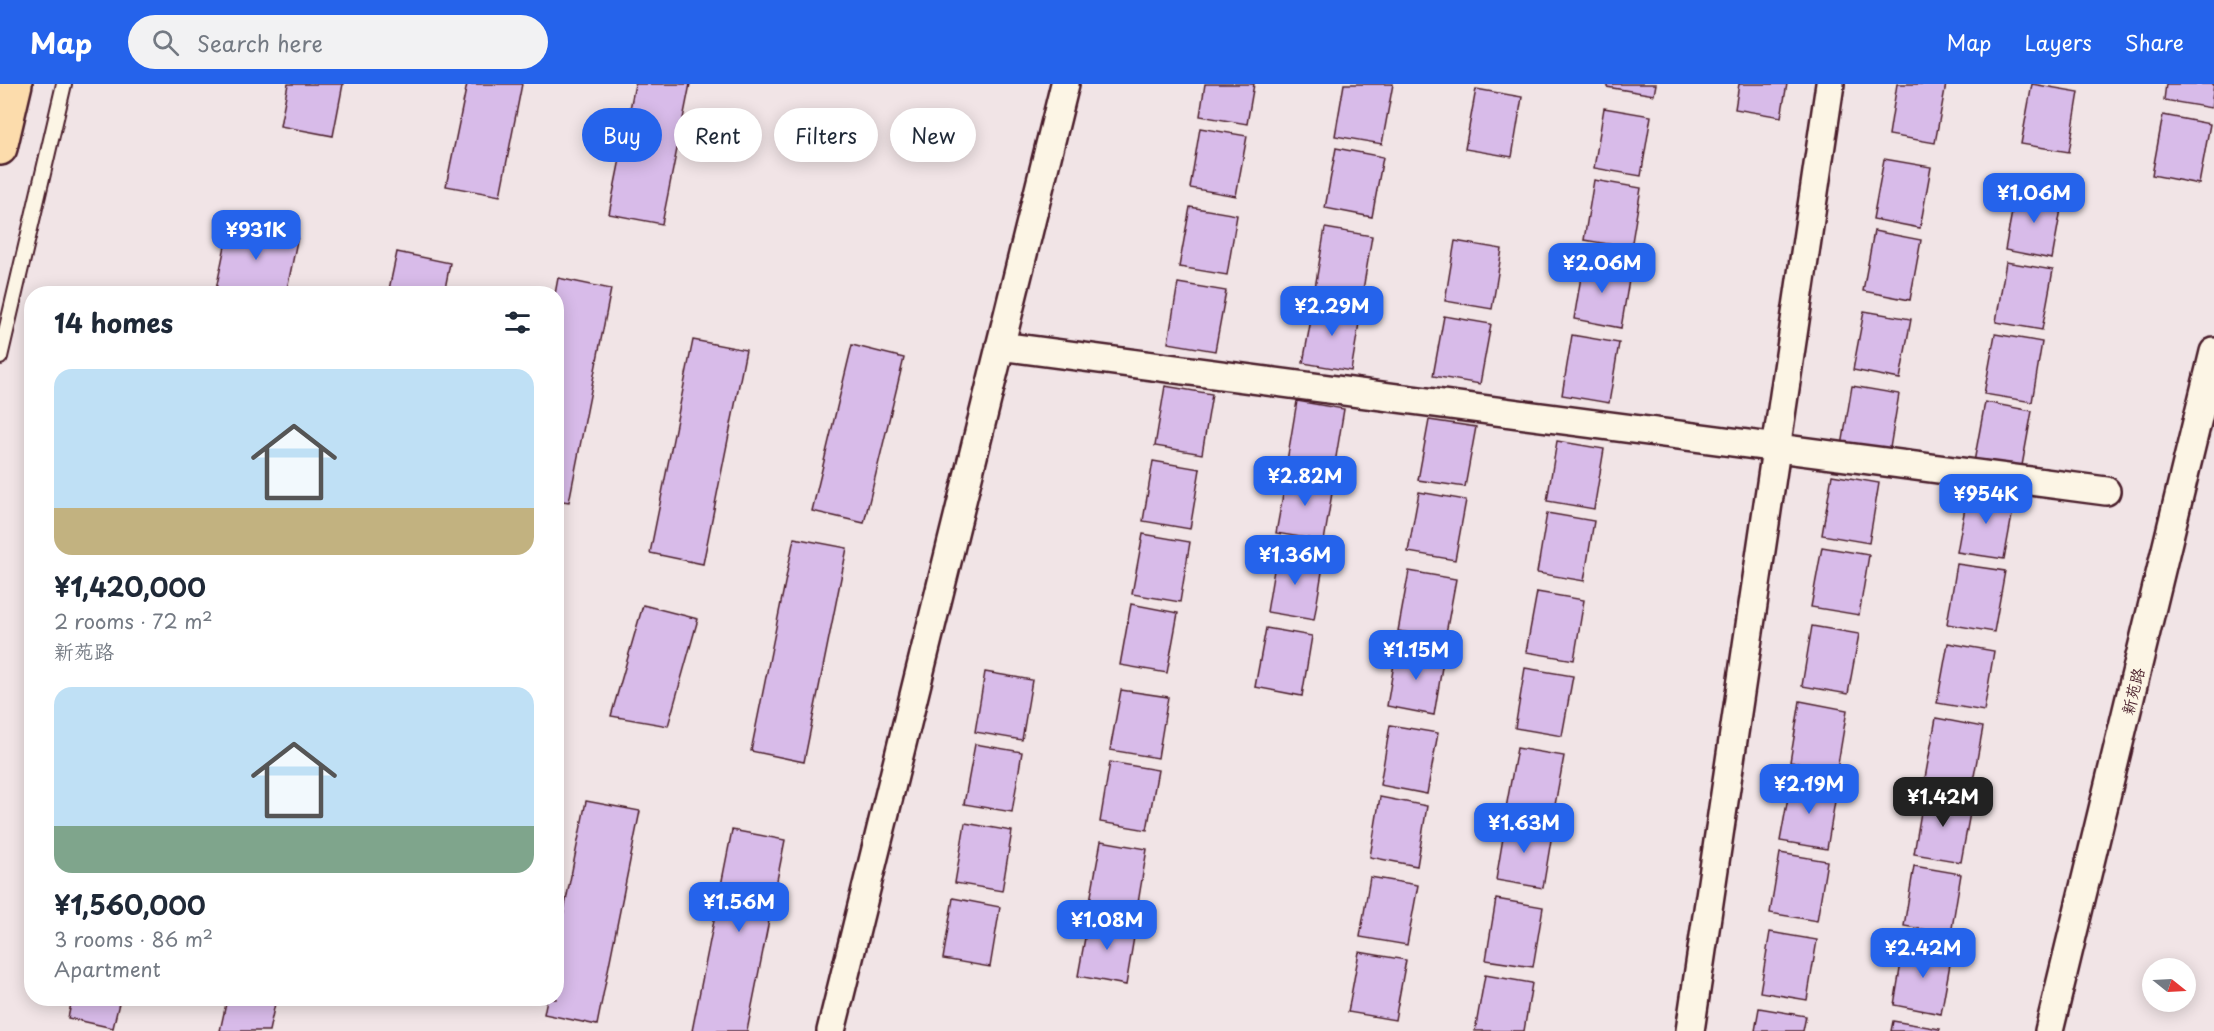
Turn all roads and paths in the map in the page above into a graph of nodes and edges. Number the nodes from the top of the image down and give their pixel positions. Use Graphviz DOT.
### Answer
graph roads {
  1 [pos="15,84"];
  2 [pos="64,84"];
  3 [pos="1065,84"];
  4 [pos="1830,84"];
  5 [pos="0,148"];
  6 [pos="1000,346"];
  7 [pos="2214,352"];
  8 [pos="0,357"];
  9 [pos="1776,448"];
  10 [pos="2106,491"];
  11 [pos="832,1029"];
  12 [pos="1690,1031"];
  13 [pos="2049,1031"];
  1 -- 5 [label="highway"];
  2 -- 8 [label="lane"];
  3 -- 6 [label="street"];
  4 -- 9 [label="street"];
  6 -- 9 [label="street"];
  6 -- 11 [label="street"];
  7 -- 13 [label="street, 新苑路"];
  9 -- 10 [label="street"];
  9 -- 12 [label="street"];
}
